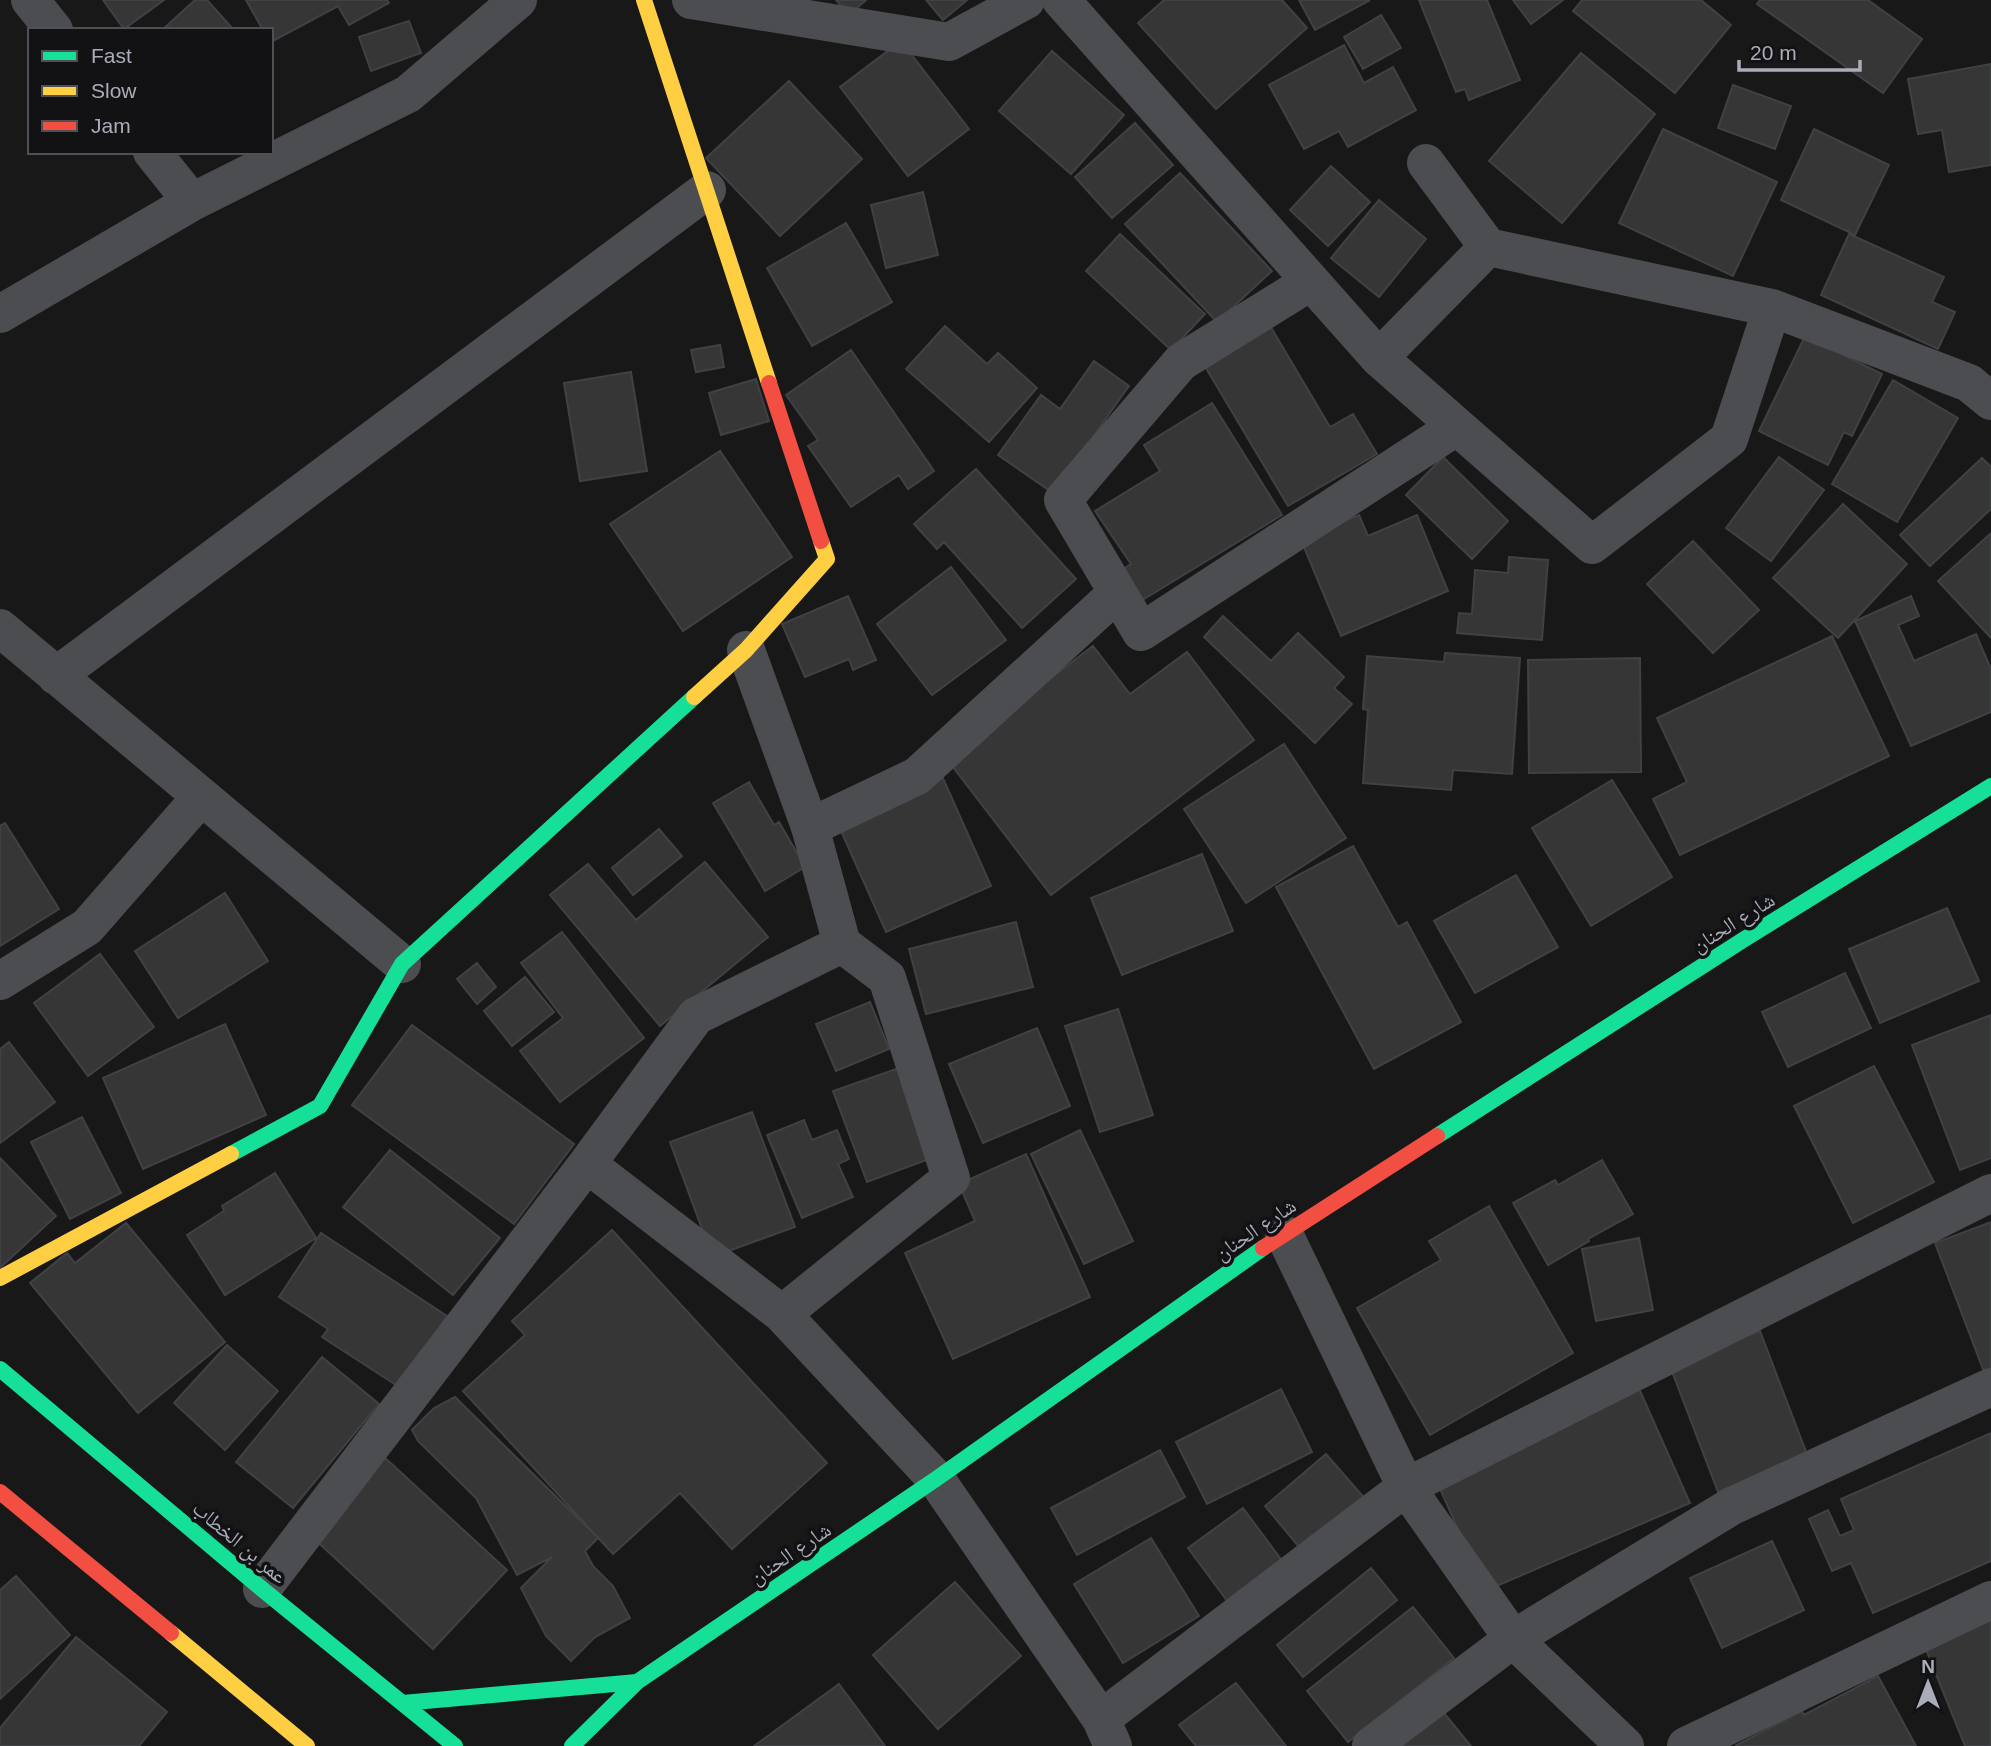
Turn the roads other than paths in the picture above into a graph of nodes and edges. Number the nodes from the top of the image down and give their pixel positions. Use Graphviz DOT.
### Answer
graph roads {
  1 [pos="30,0"];
  2 [pos="518,0"];
  3 [pos="644,0"];
  4 [pos="691,0"];
  5 [pos="1026,0"];
  6 [pos="1061,0"];
  7 [pos="52,28"];
  8 [pos="154,154"];
  9 [pos="1426,163"];
  10 [pos="707,190"];
  11 [pos="192,202"];
  12 [pos="1488,247"];
  13 [pos="1310,282"];
  14 [pos="1772,308"];
  15 [pos="0,314"];
  16 [pos="1379,358"];
  17 [pos="1991,401"];
  18 [pos="1456,427"];
  19 [pos="1117,593"];
  20 [pos="0,628"];
  21 [pos="746,650"];
  22 [pos="56,676"];
  23 [pos="1991,786"];
  24 [pos="201,796"];
  25 [pos="810,827"];
  26 [pos="842,944"];
  27 [pos="402,964"];
  28 [pos="0,982"];
  29 [pos="587,1164"];
  30 [pos="1991,1193"];
  31 [pos="1283,1234"];
  32 [pos="0,1278"];
  33 [pos="782,1314"];
  34 [pos="0,1369"];
  35 [pos="1991,1387"];
  36 [pos="936,1479"];
  37 [pos="1406,1487"];
  38 [pos="0,1492"];
  39 [pos="262,1589"];
  40 [pos="1991,1600"];
  41 [pos="1513,1639"];
  42 [pos="637,1682"];
  43 [pos="403,1703"];
  44 [pos="1107,1732"];
  45 [pos="1619,1744"];
  46 [pos="307,1746"];
  47 [pos="455,1746"];
  48 [pos="572,1746"];
  49 [pos="1371,1746"];
  50 [pos="1686,1746"];
  1 -- 7 [label="street"];
  2 -- 11 [label="street"];
  3 -- 10 [label="street"];
  4 -- 5 [label="street"];
  6 -- 13 [label="street"];
  8 -- 11 [label="street"];
  9 -- 12 [label="street"];
  10 -- 21 [label="street"];
  10 -- 22 [label="street"];
  11 -- 15 [label="street"];
  12 -- 14 [label="street"];
  12 -- 16 [label="street"];
  13 -- 16 [label="street"];
  13 -- 19 [label="street"];
  14 -- 17 [label="street"];
  14 -- 18 [label="street"];
  16 -- 18 [label="street"];
  18 -- 19 [label="street"];
  19 -- 25 [label="street"];
  20 -- 22 [label="street"];
  21 -- 25 [label="street"];
  21 -- 27 [label="street"];
  22 -- 24 [label="street"];
  23 -- 31 [label="street, شارع الحنان"];
  24 -- 27 [label="street"];
  24 -- 28 [label="street"];
  25 -- 26 [label="street"];
  26 -- 29 [label="street"];
  26 -- 33 [label="street"];
  27 -- 32 [label="street"];
  29 -- 33 [label="street"];
  29 -- 39 [label="street"];
  30 -- 37 [label="street"];
  31 -- 36 [label="street, شارع الحنان"];
  31 -- 37 [label="street"];
  33 -- 36 [label="street"];
  34 -- 39 [label="street, عمر بن الخطاب"];
  35 -- 41 [label="street"];
  36 -- 42 [label="street, شارع الحنان"];
  36 -- 44 [label="street"];
  37 -- 41 [label="street"];
  37 -- 44 [label="street"];
  38 -- 46 [label="street"];
  39 -- 43 [label="street, عمر بن الخطاب"];
  40 -- 50 [label="street"];
  41 -- 45 [label="street"];
  41 -- 49 [label="street"];
  42 -- 43 [label="street"];
  42 -- 48 [label="street, شارع الحنان"];
  43 -- 47 [label="street, عمر بن الخطاب"];
}
